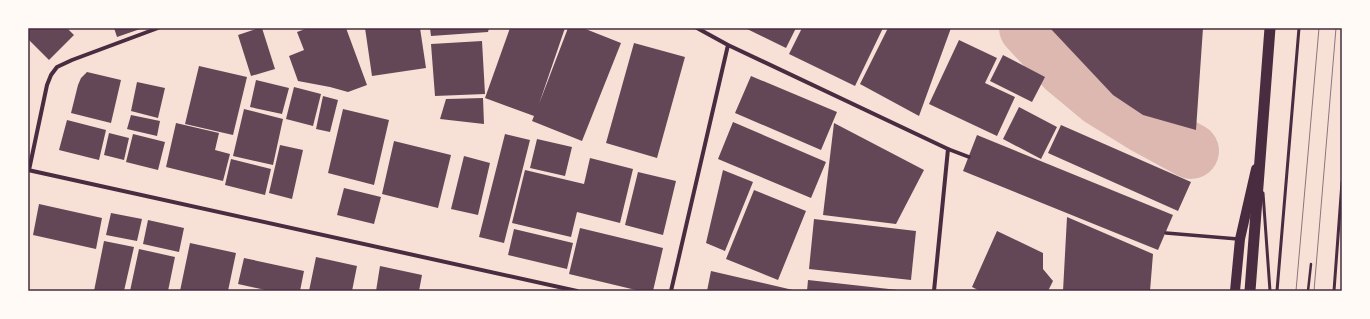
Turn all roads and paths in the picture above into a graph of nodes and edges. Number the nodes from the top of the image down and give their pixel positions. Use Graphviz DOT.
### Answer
graph roads {
  1 [pos="158,28"];
  2 [pos="697,28"];
  3 [pos="1270,28"];
  4 [pos="1299,28"];
  5 [pos="728,45"];
  6 [pos="948,149"];
  7 [pos="1260,151"];
  8 [pos="968,157"];
  9 [pos="28,170"];
  10 [pos="1342,182"];
  11 [pos="1166,233"];
  12 [pos="1240,239"];
  13 [pos="1310,264"];
  14 [pos="577,291"];
  15 [pos="671,291"];
  16 [pos="934,291"];
  17 [pos="1235,291"];
  18 [pos="1250,291"];
  19 [pos="1270,291"];
  20 [pos="1277,291"];
  21 [pos="1308,291"];
  22 [pos="1334,291"];
  1 -- 9 [label="street"];
  2 -- 5 [label="street"];
  3 -- 7 [label="highway"];
  4 -- 20 [label="lane"];
  5 -- 6 [label="street"];
  5 -- 15 [label="street"];
  6 -- 8 [label="street"];
  6 -- 16 [label="street"];
  7 -- 12 [label="main road"];
  7 -- 18 [label="highway"];
  7 -- 19 [label="lane"];
  9 -- 14 [label="street"];
  10 -- 22 [label="lane"];
  11 -- 12 [label="street"];
  12 -- 17 [label="main road"];
  13 -- 21 [label="path"];
}
